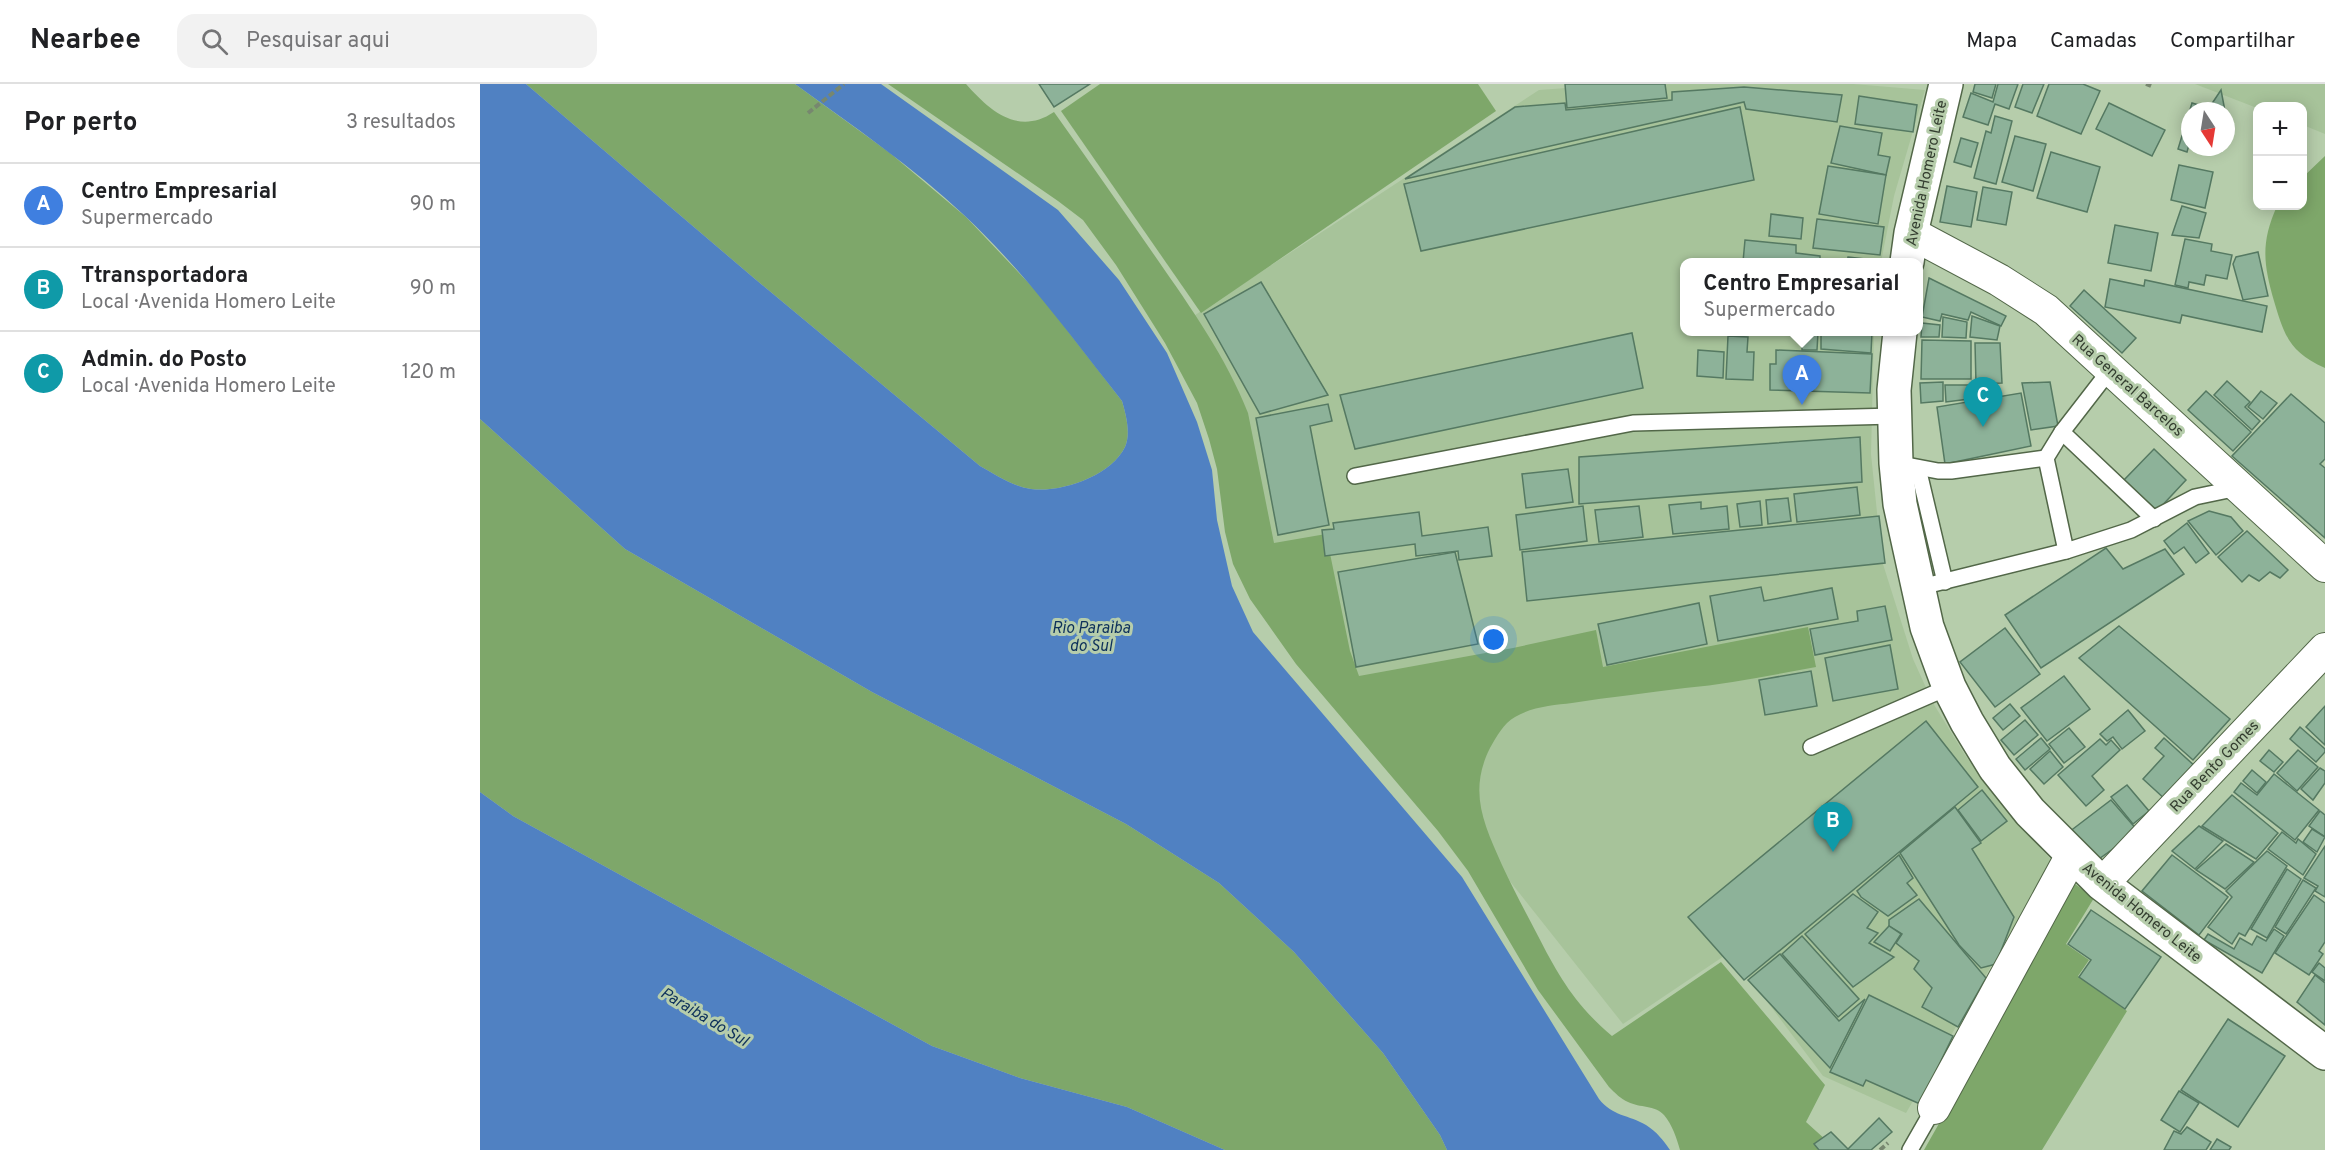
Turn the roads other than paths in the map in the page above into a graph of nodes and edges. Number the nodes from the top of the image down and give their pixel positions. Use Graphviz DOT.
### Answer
graph roads {
  1 [pos="1946,84"];
  2 [pos="1909,248"];
  3 [pos="1900,336"];
  4 [pos="2110,370"];
  5 [pos="1894,416"];
  6 [pos="2062,432"];
  7 [pos="2046,458"];
  8 [pos="1907,466"];
  9 [pos="1355,476"];
  10 [pos="2242,487"];
  11 [pos="2154,519"];
  12 [pos="2066,551"];
  13 [pos="2325,566"];
  14 [pos="1931,585"];
  15 [pos="2325,649"];
  16 [pos="1949,687"];
  17 [pos="1811,747"];
  18 [pos="2072,855"];
  19 [pos="2102,884"];
  20 [pos="2325,1053"];
  21 [pos="1934,1108"];
  22 [pos="1910,1150"];
  1 -- 2 [label="street, Avenida Homero Leite"];
  2 -- 4 [label="street, Rua General Barcelos"];
  3 -- 5 [label="street, Avenida Homero Leite"];
  4 -- 6 [label="lane"];
  4 -- 10 [label="street, Rua General Barcelos"];
  5 -- 8 [label="street, Avenida Homero Leite"];
  5 -- 9 [label="lane"];
  6 -- 7 [label="lane"];
  6 -- 11 [label="lane"];
  7 -- 8 [label="lane"];
  7 -- 12 [label="lane"];
  8 -- 14 [label="street, Avenida Homero Leite"];
  10 -- 11 [label="lane"];
  10 -- 13 [label="street, Rua General Barcelos"];
  11 -- 12 [label="lane"];
  12 -- 14 [label="lane"];
  14 -- 16 [label="street, Avenida Homero Leite"];
  15 -- 19 [label="street, Rua Bento Gomes"];
  16 -- 17 [label="lane"];
  16 -- 18 [label="street, Avenida Homero Leite"];
  18 -- 19 [label="street, Avenida Homero Leite"];
  18 -- 21 [label="street"];
  19 -- 20 [label="street, Avenida Homero Leite"];
  21 -- 22 [label="lane"];
}
